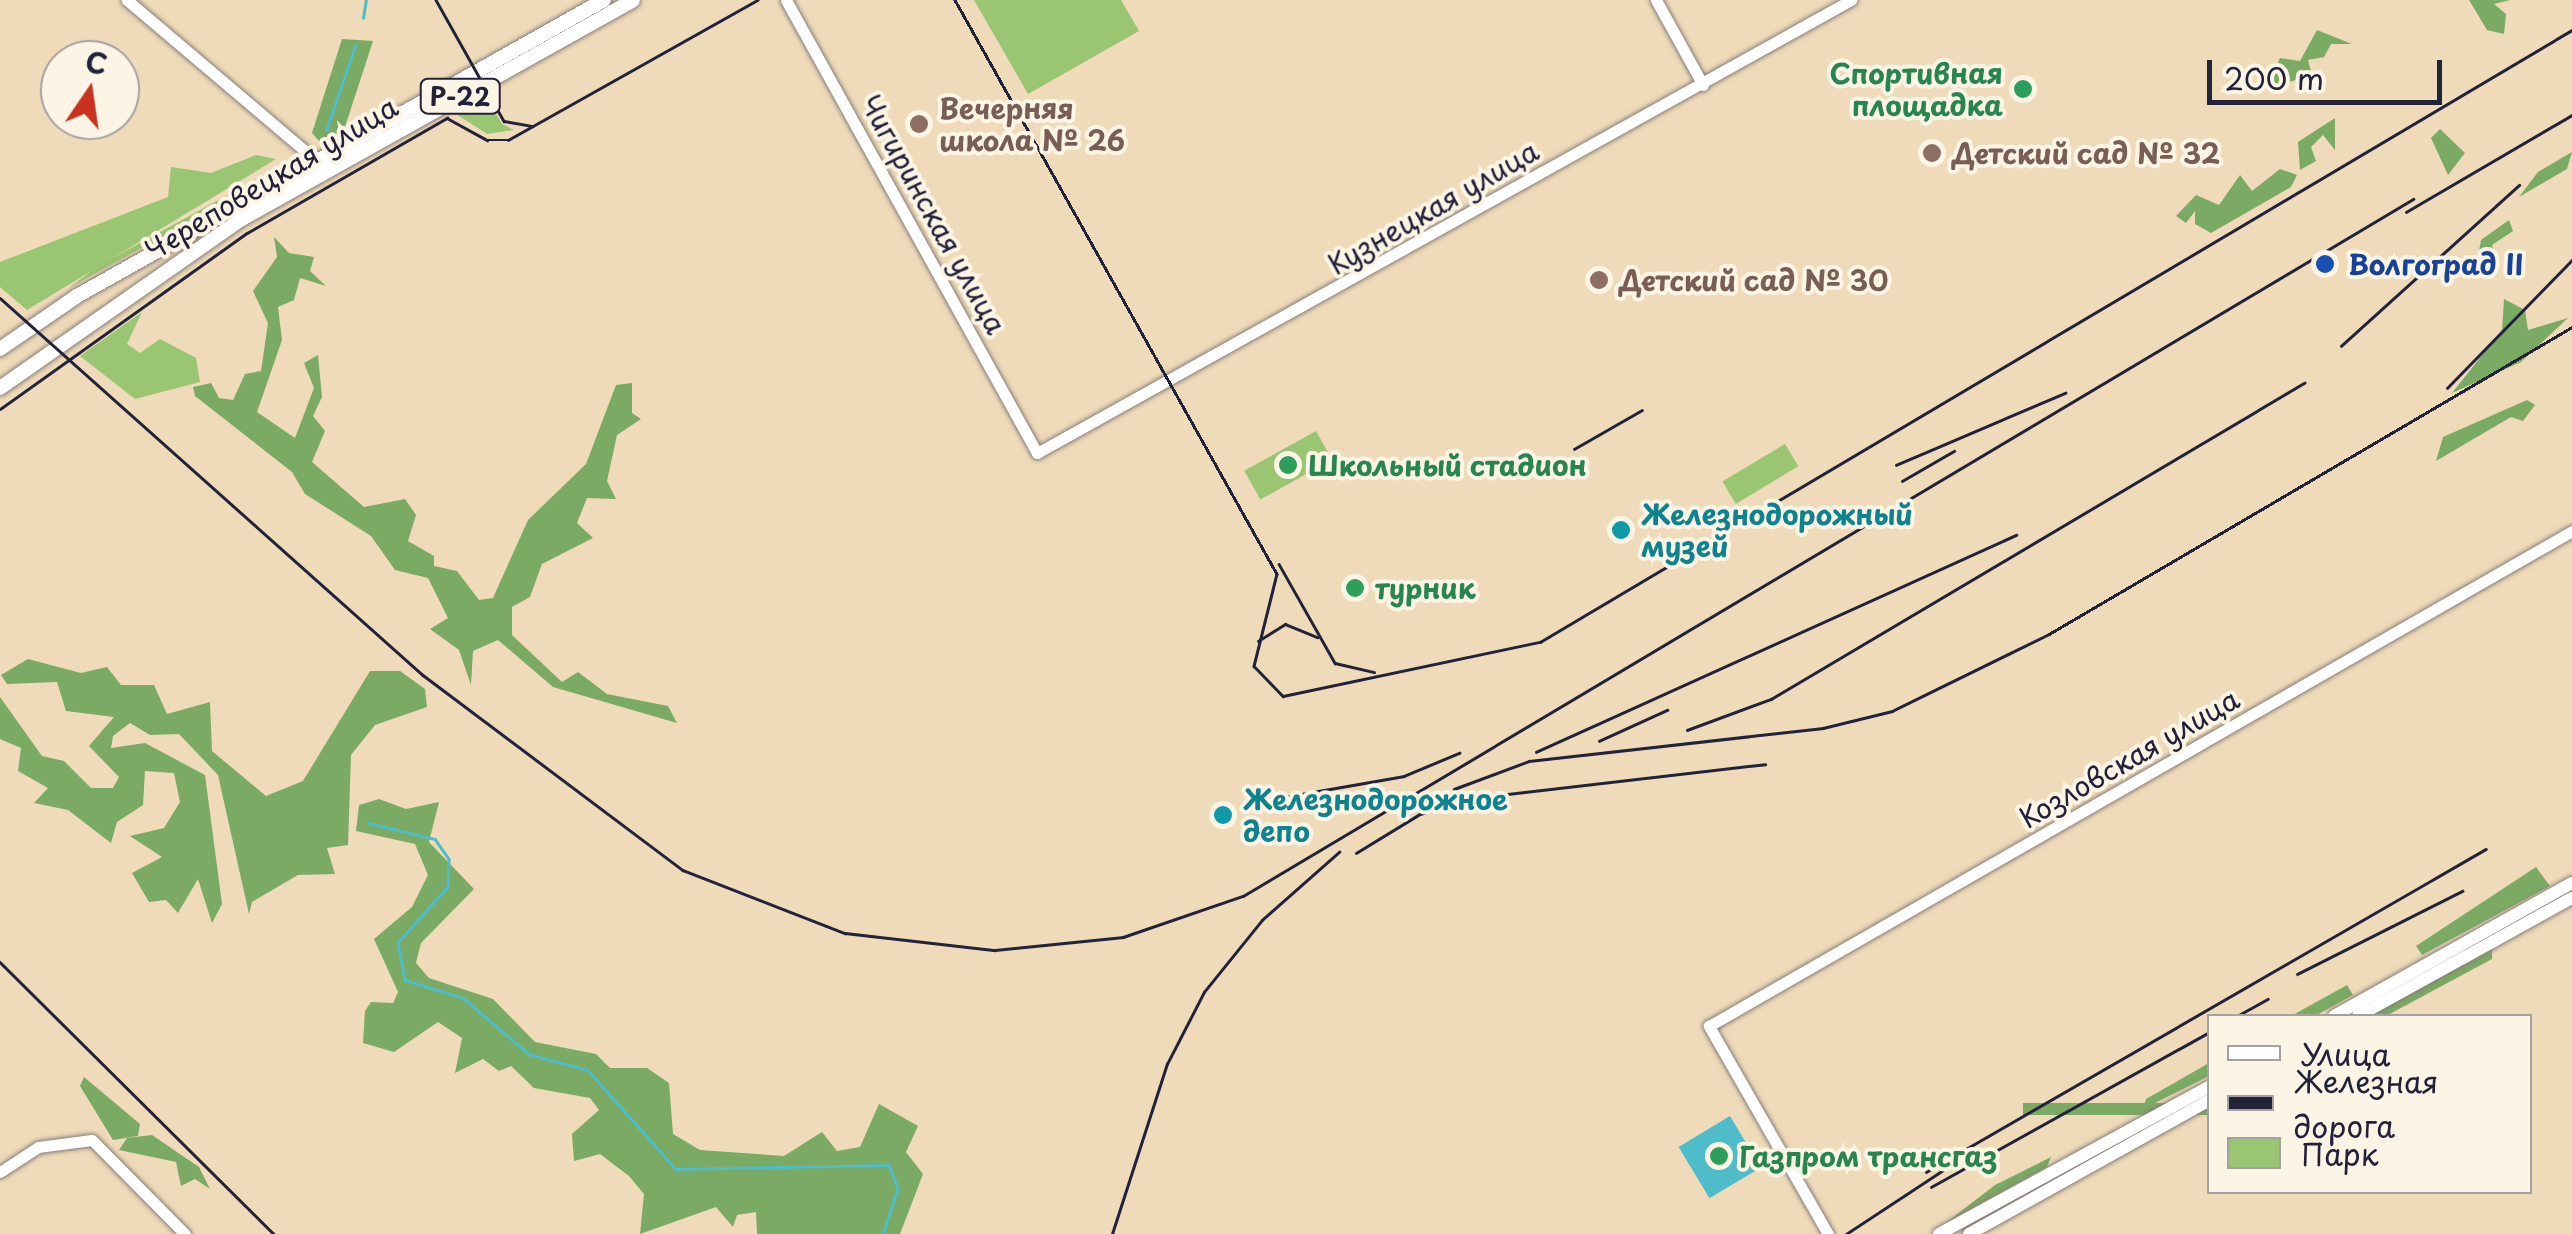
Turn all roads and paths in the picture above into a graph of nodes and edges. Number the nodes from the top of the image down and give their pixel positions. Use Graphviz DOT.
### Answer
graph roads {
  1 [pos="127,0"];
  2 [pos="604,0"];
  3 [pos="633,0"];
  4 [pos="786,0"];
  5 [pos="1656,0"];
  6 [pos="1852,0"];
  7 [pos="1703,85"];
  8 [pos="323,164"];
  9 [pos="85,292"];
  10 [pos="86,327"];
  11 [pos="0,349"];
  12 [pos="0,388"];
  13 [pos="1037,453"];
  14 [pos="2572,531"];
  15 [pos="2572,883"];
  16 [pos="2572,898"];
  17 [pos="2338,1014"];
  18 [pos="2362,1014"];
  19 [pos="2207,1088"];
  20 [pos="2207,1102"];
  21 [pos="0,1172"];
  22 [pos="185,1234"];
  23 [pos="1828,1234"];
  24 [pos="1939,1234"];
  25 [pos="1969,1234"];
  1 -- 8 [label="street"];
  2 -- 8 [label="highway, Череповецкая улица / Р-22"];
  3 -- 8 [label="highway, Череповецкая улица / Р-22"];
  4 -- 13 [label="street, Чигиринская улица"];
  5 -- 7 [label="street"];
  6 -- 7 [label="street, Кузнецкая улица"];
  7 -- 13 [label="street, Кузнецкая улица"];
  8 -- 9 [label="highway, Череповецкая улица / Р-22"];
  8 -- 10 [label="highway, Череповецкая улица / Р-22"];
  9 -- 10 [label="highway"];
  9 -- 11 [label="highway, Череповецкая улица / Р-22"];
  10 -- 12 [label="highway, Череповецкая улица / Р-22"];
  14 -- 23 [label="street, Козловская улица"];
  15 -- 17 [label="main road"];
  16 -- 18 [label="main road"];
  19 -- 24 [label="main road"];
  20 -- 25 [label="main road"];
  21 -- 22 [label="street"];
}
